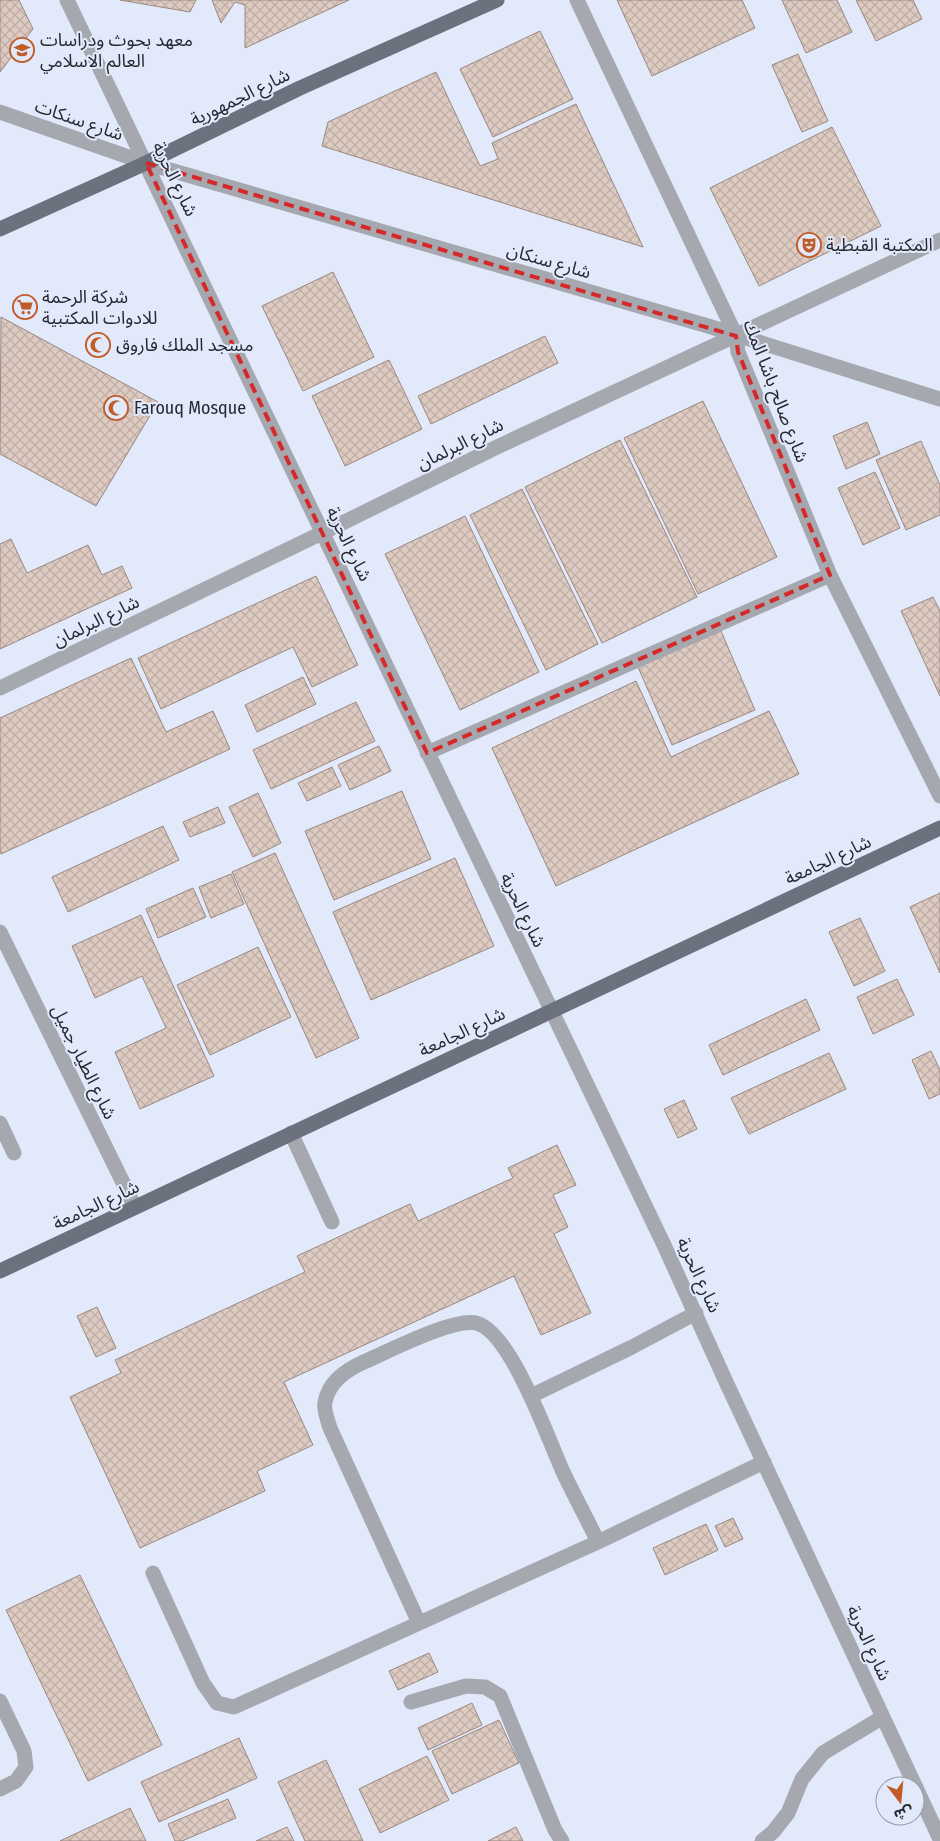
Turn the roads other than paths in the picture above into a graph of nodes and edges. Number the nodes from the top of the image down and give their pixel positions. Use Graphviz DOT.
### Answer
graph roads {
  1 [pos="67,0"];
  2 [pos="497,0"];
  3 [pos="577,0"];
  4 [pos="0,112"];
  5 [pos="146,163"];
  6 [pos="0,229"];
  7 [pos="940,240"];
  8 [pos="736,336"];
  9 [pos="940,399"];
  10 [pos="322,533"];
  11 [pos="830,575"];
  12 [pos="0,688"];
  13 [pos="427,753"];
  14 [pos="940,796"];
  15 [pos="940,828"];
  16 [pos="0,932"];
  17 [pos="551,1011"];
  18 [pos="0,1123"];
  19 [pos="291,1133"];
  20 [pos="14,1153"];
  21 [pos="135,1207"];
  22 [pos="332,1222"];
  23 [pos="0,1271"];
  24 [pos="696,1313"];
  25 [pos="531,1396"];
  26 [pos="764,1462"];
  27 [pos="598,1542"];
  28 [pos="153,1573"];
  29 [pos="420,1623"];
  30 [pos="0,1700"];
  31 [pos="411,1702"];
  32 [pos="883,1717"];
  33 [pos="0,1788"];
  34 [pos="940,1839"];
  35 [pos="562,1841"];
  36 [pos="762,1841"];
  1 -- 5 [label="street, شارع الحرية"];
  2 -- 5 [label="main road, شارع الجمهورية"];
  3 -- 8 [label="street, شارع صالح باشا المك"];
  4 -- 5 [label="street, شارع سنكات"];
  5 -- 6 [label="main road, شارع الجمهورية"];
  5 -- 8 [label="street, شارع سنكان"];
  5 -- 10 [label="street, شارع الحرية"];
  7 -- 8 [label="street, شارع البرلمان"];
  8 -- 9 [label="street, شارع سنكان"];
  8 -- 10 [label="street, شارع البرلمان"];
  8 -- 11 [label="street, شارع صالح باشا المك"];
  10 -- 12 [label="street, شارع البرلمان"];
  10 -- 13 [label="street, شارع الحرية"];
  11 -- 13 [label="street"];
  11 -- 14 [label="street, شارع صالح باشا المك"];
  13 -- 17 [label="street, شارع الحرية"];
  15 -- 17 [label="main road, شارع الجامعة"];
  16 -- 21 [label="street, شارع الطيار جميل"];
  17 -- 19 [label="main road, شارع الجامعة"];
  17 -- 24 [label="street, شارع الحرية"];
  18 -- 20 [label="street"];
  19 -- 21 [label="main road, شارع الجامعة"];
  19 -- 22 [label="street"];
  21 -- 23 [label="main road, شارع الجامعة"];
  24 -- 25 [label="street"];
  24 -- 26 [label="street, شارع الحرية"];
  25 -- 27 [label="street"];
  25 -- 29 [label="street"];
  26 -- 27 [label="street"];
  26 -- 32 [label="street, شارع الحرية"];
  27 -- 29 [label="street"];
  28 -- 29 [label="street"];
  30 -- 33 [label="street"];
  31 -- 35 [label="street"];
  32 -- 34 [label="street, شارع الحرية"];
  32 -- 36 [label="street"];
}
